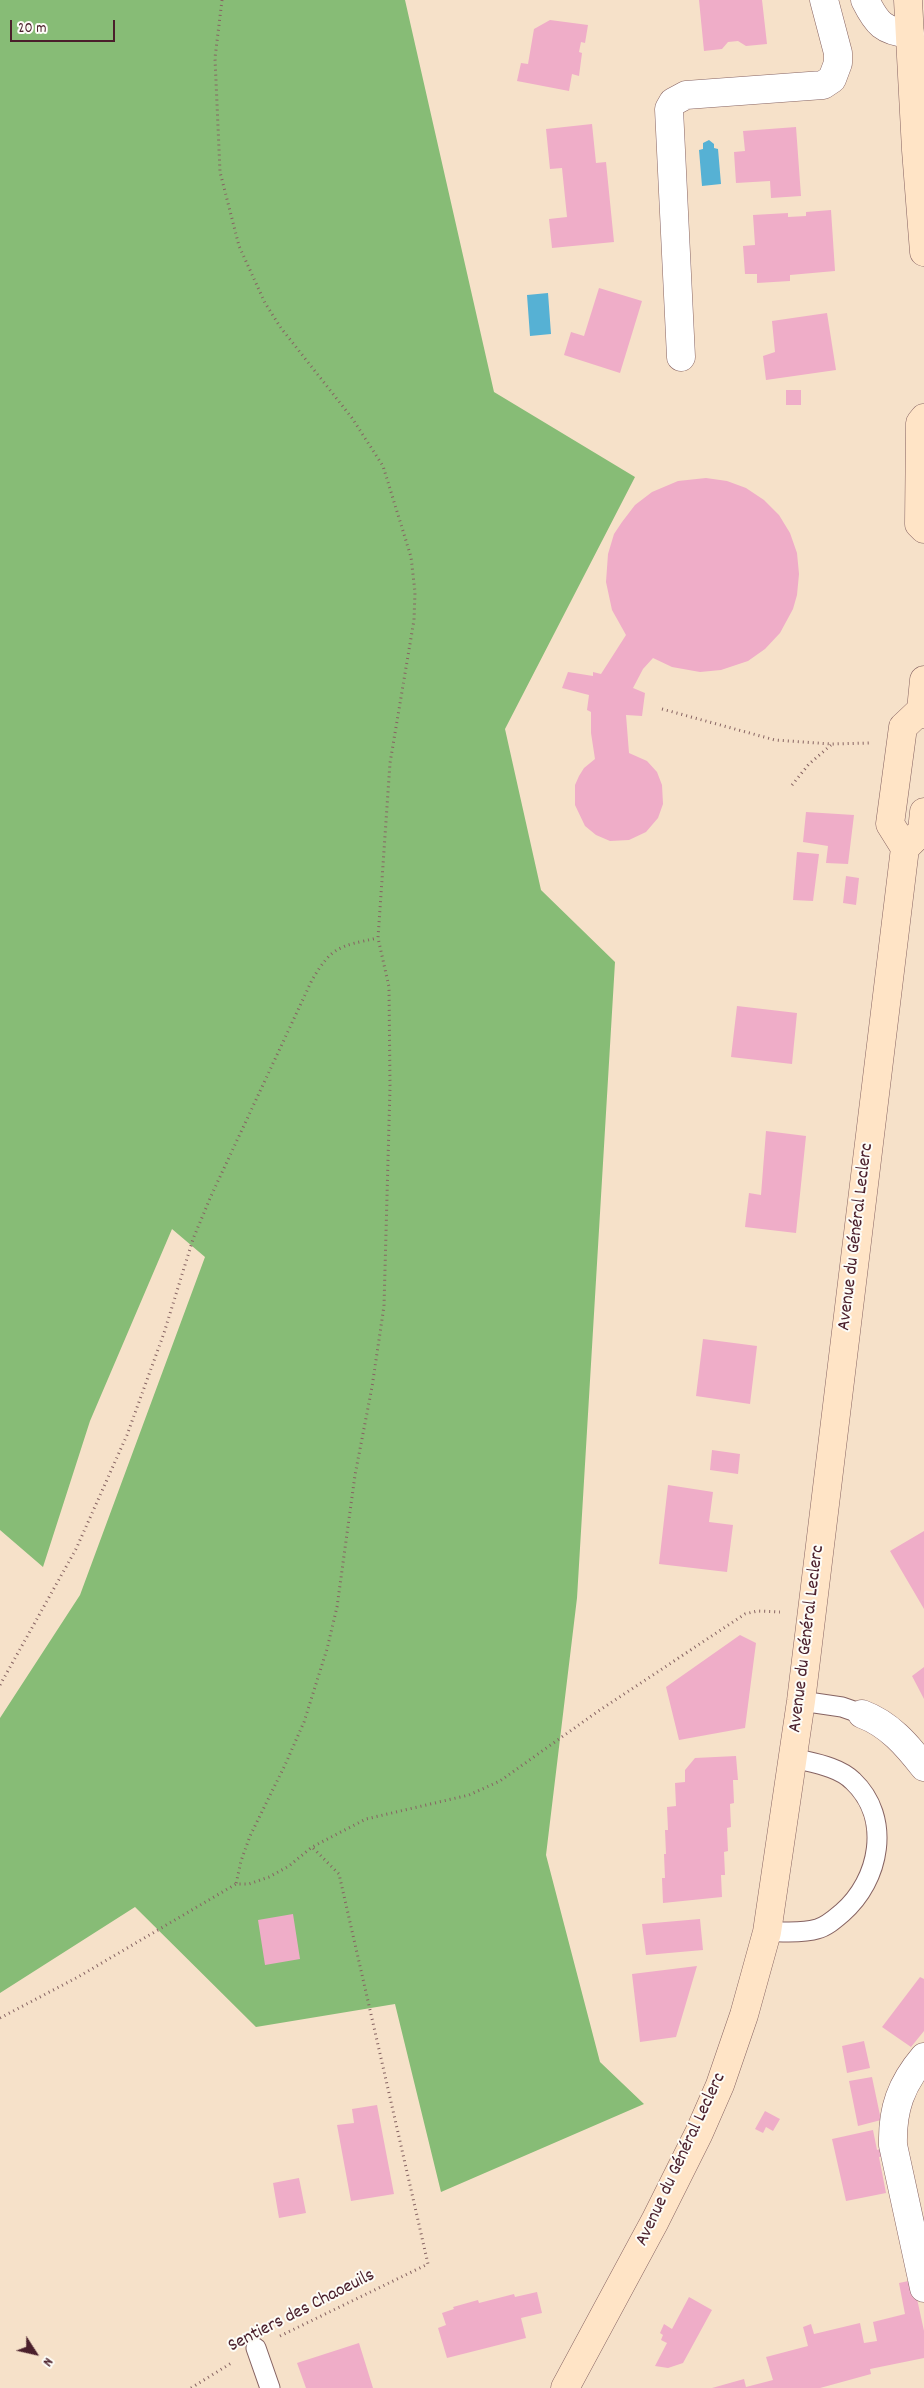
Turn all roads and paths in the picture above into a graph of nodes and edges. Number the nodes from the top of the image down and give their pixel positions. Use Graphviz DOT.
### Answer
graph roads {
  1 [pos="222,0"];
  2 [pos="824,0"];
  3 [pos="866,0"];
  4 [pos="908,0"];
  5 [pos="910,34"];
  6 [pos="924,252"];
  7 [pos="681,357"];
  8 [pos="924,418"];
  9 [pos="924,529"];
  10 [pos="924,680"];
  11 [pos="662,709"];
  12 [pos="923,712"];
  13 [pos="873,743"];
  14 [pos="831,744"];
  15 [pos="792,784"];
  16 [pos="924,812"];
  17 [pos="905,848"];
  18 [pos="378,938"];
  19 [pos="780,1612"];
  20 [pos="2,1678"];
  21 [pos="0,1685"];
  22 [pos="801,1701"];
  23 [pos="862,1714"];
  24 [pos="793,1758"];
  25 [pos="924,1767"];
  26 [pos="312,1847"];
  27 [pos="236,1884"];
  28 [pos="767,1932"];
  29 [pos="0,2018"];
  30 [pos="924,2057"];
  31 [pos="924,2288"];
  32 [pos="256,2348"];
  33 [pos="190,2388"];
  34 [pos="270,2388"];
  35 [pos="565,2388"];
  1 -- 18 [label="path"];
  2 -- 7 [label="street"];
  3 -- 5 [label="street"];
  4 -- 5 [label="main road"];
  5 -- 6 [label="main road"];
  8 -- 9 [label="main road"];
  10 -- 12 [label="main road"];
  11 -- 14 [label="path"];
  12 -- 17 [label="main road"];
  13 -- 14 [label="path"];
  14 -- 15 [label="path"];
  16 -- 17 [label="main road"];
  17 -- 22 [label="main road, Avenue du Général Leclerc"];
  18 -- 20 [label="path"];
  18 -- 27 [label="path"];
  19 -- 26 [label="path"];
  20 -- 21 [label="path"];
  22 -- 23 [label="lane"];
  22 -- 24 [label="main road, Avenue du Général Leclerc"];
  23 -- 25 [label="street"];
  24 -- 28 [label="main road, Avenue du Général Leclerc"];
  24 -- 28 [label="lane"];
  26 -- 27 [label="path"];
  26 -- 32 [label="path, Sentiers des Chaoeuils"];
  27 -- 29 [label="path"];
  28 -- 35 [label="main road, Avenue du Général Leclerc"];
  30 -- 31 [label="street"];
  32 -- 33 [label="path, Sentiers des Chaoeuils"];
  32 -- 34 [label="lane"];
}
